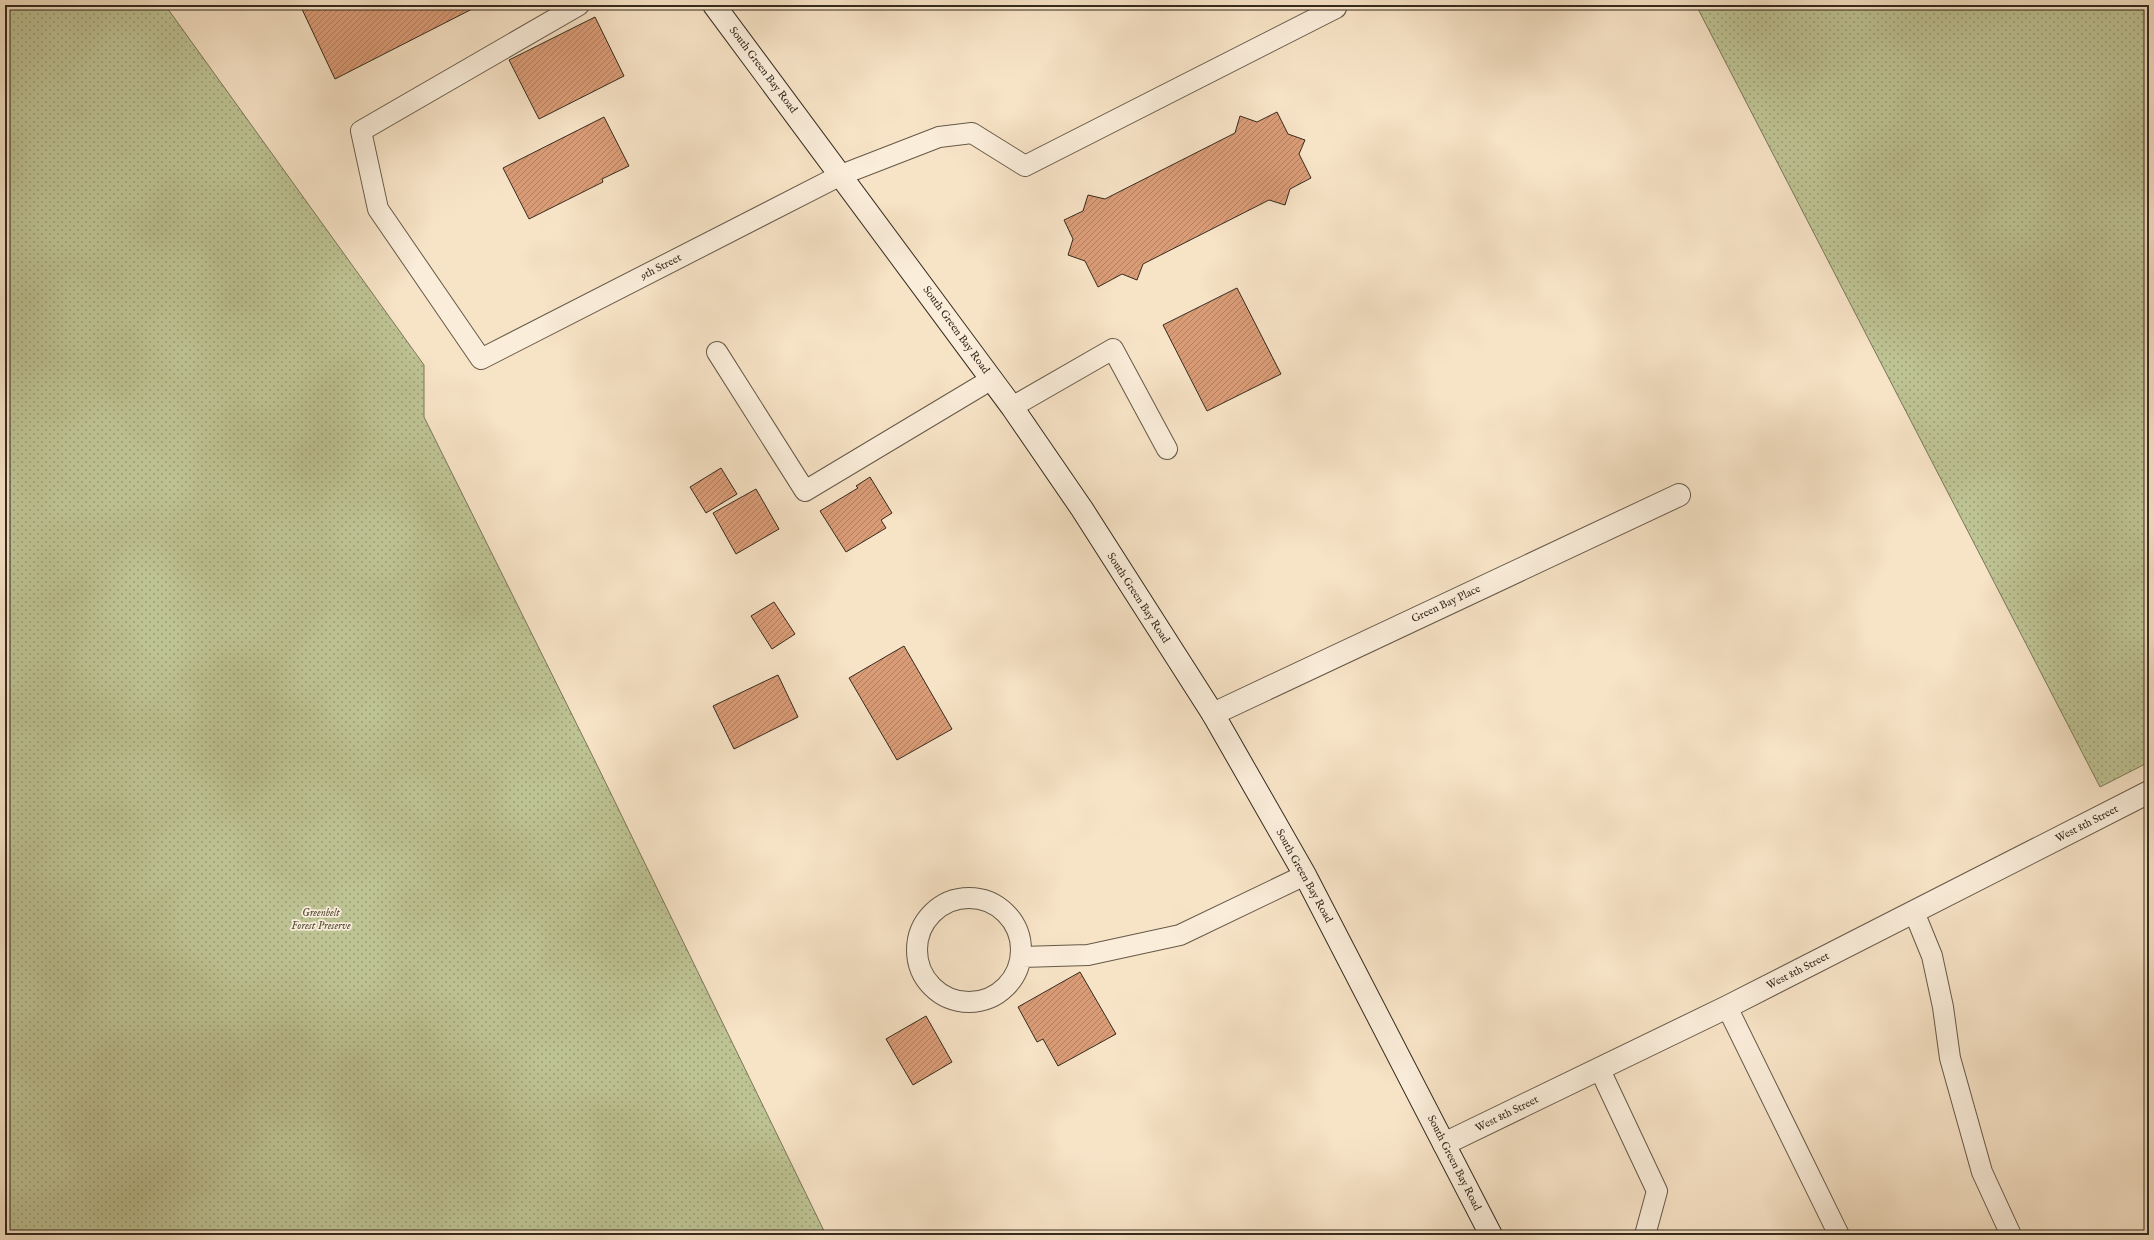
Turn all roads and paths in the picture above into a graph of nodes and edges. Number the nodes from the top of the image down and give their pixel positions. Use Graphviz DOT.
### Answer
graph roads {
  1 [pos="579,5"];
  2 [pos="714,5"];
  3 [pos="1336,8"];
  4 [pos="841,175"];
  5 [pos="717,352"];
  6 [pos="992,379"];
  7 [pos="1012,407"];
  8 [pos="1167,449"];
  9 [pos="1679,495"];
  10 [pos="1213,714"];
  11 [pos="2149,792"];
  12 [pos="1305,874"];
  13 [pos="1914,912"];
  14 [pos="1022,957"];
  15 [pos="1727,1007"];
  16 [pos="1600,1070"];
  17 [pos="1444,1144"];
  18 [pos="1491,1235"];
  19 [pos="1645,1235"];
  20 [pos="1839,1235"];
  21 [pos="2011,1235"];
  1 -- 4 [label="lane, 9th Street"];
  2 -- 4 [label="main road, South Green Bay Road"];
  3 -- 4 [label="lane, 9th Street"];
  4 -- 6 [label="main road, South Green Bay Road"];
  5 -- 6 [label="lane"];
  6 -- 7 [label="main road, South Green Bay Road"];
  7 -- 8 [label="lane"];
  7 -- 10 [label="main road, South Green Bay Road"];
  9 -- 10 [label="main road, Green Bay Place"];
  10 -- 12 [label="main road, South Green Bay Road"];
  11 -- 13 [label="main road, West 8th Street"];
  12 -- 14 [label="lane"];
  12 -- 17 [label="main road, South Green Bay Road"];
  13 -- 15 [label="main road, West 8th Street"];
  13 -- 21 [label="lane"];
  14 -- 14 [label="lane"];
  15 -- 16 [label="main road, West 8th Street"];
  15 -- 20 [label="lane"];
  16 -- 17 [label="main road, West 8th Street"];
  16 -- 19 [label="lane"];
  17 -- 18 [label="main road, South Green Bay Road"];
}
